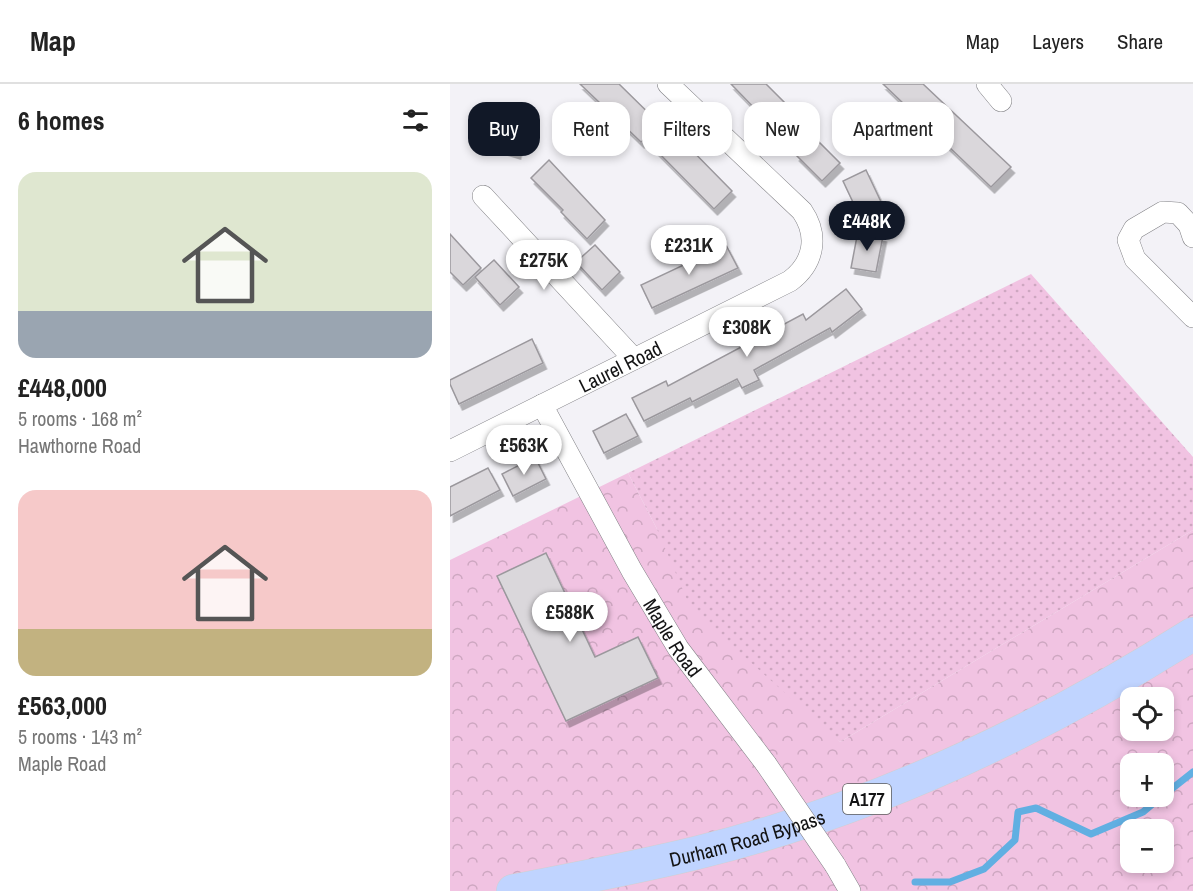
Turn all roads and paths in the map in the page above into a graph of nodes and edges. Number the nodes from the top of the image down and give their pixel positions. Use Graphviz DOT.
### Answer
graph roads {
  1 [pos="669,84"];
  2 [pos="987,84"];
  3 [pos="1001,101"];
  4 [pos="483,196"];
  5 [pos="1193,237"];
  6 [pos="1193,317"];
  7 [pos="634,359"];
  8 [pos="542,405"];
  9 [pos="450,451"];
  10 [pos="1193,634"];
  11 [pos="513,891"];
  12 [pos="850,891"];
  1 -- 7 [label="street, Laurel Road"];
  2 -- 3 [label="street"];
  4 -- 7 [label="street"];
  5 -- 6 [label="street"];
  7 -- 8 [label="street, Laurel Road"];
  8 -- 9 [label="street, Laurel Road"];
  8 -- 12 [label="street, Maple Road, bridge"];
  10 -- 11 [label="main road, Durham Road Bypass / A177"];
}
